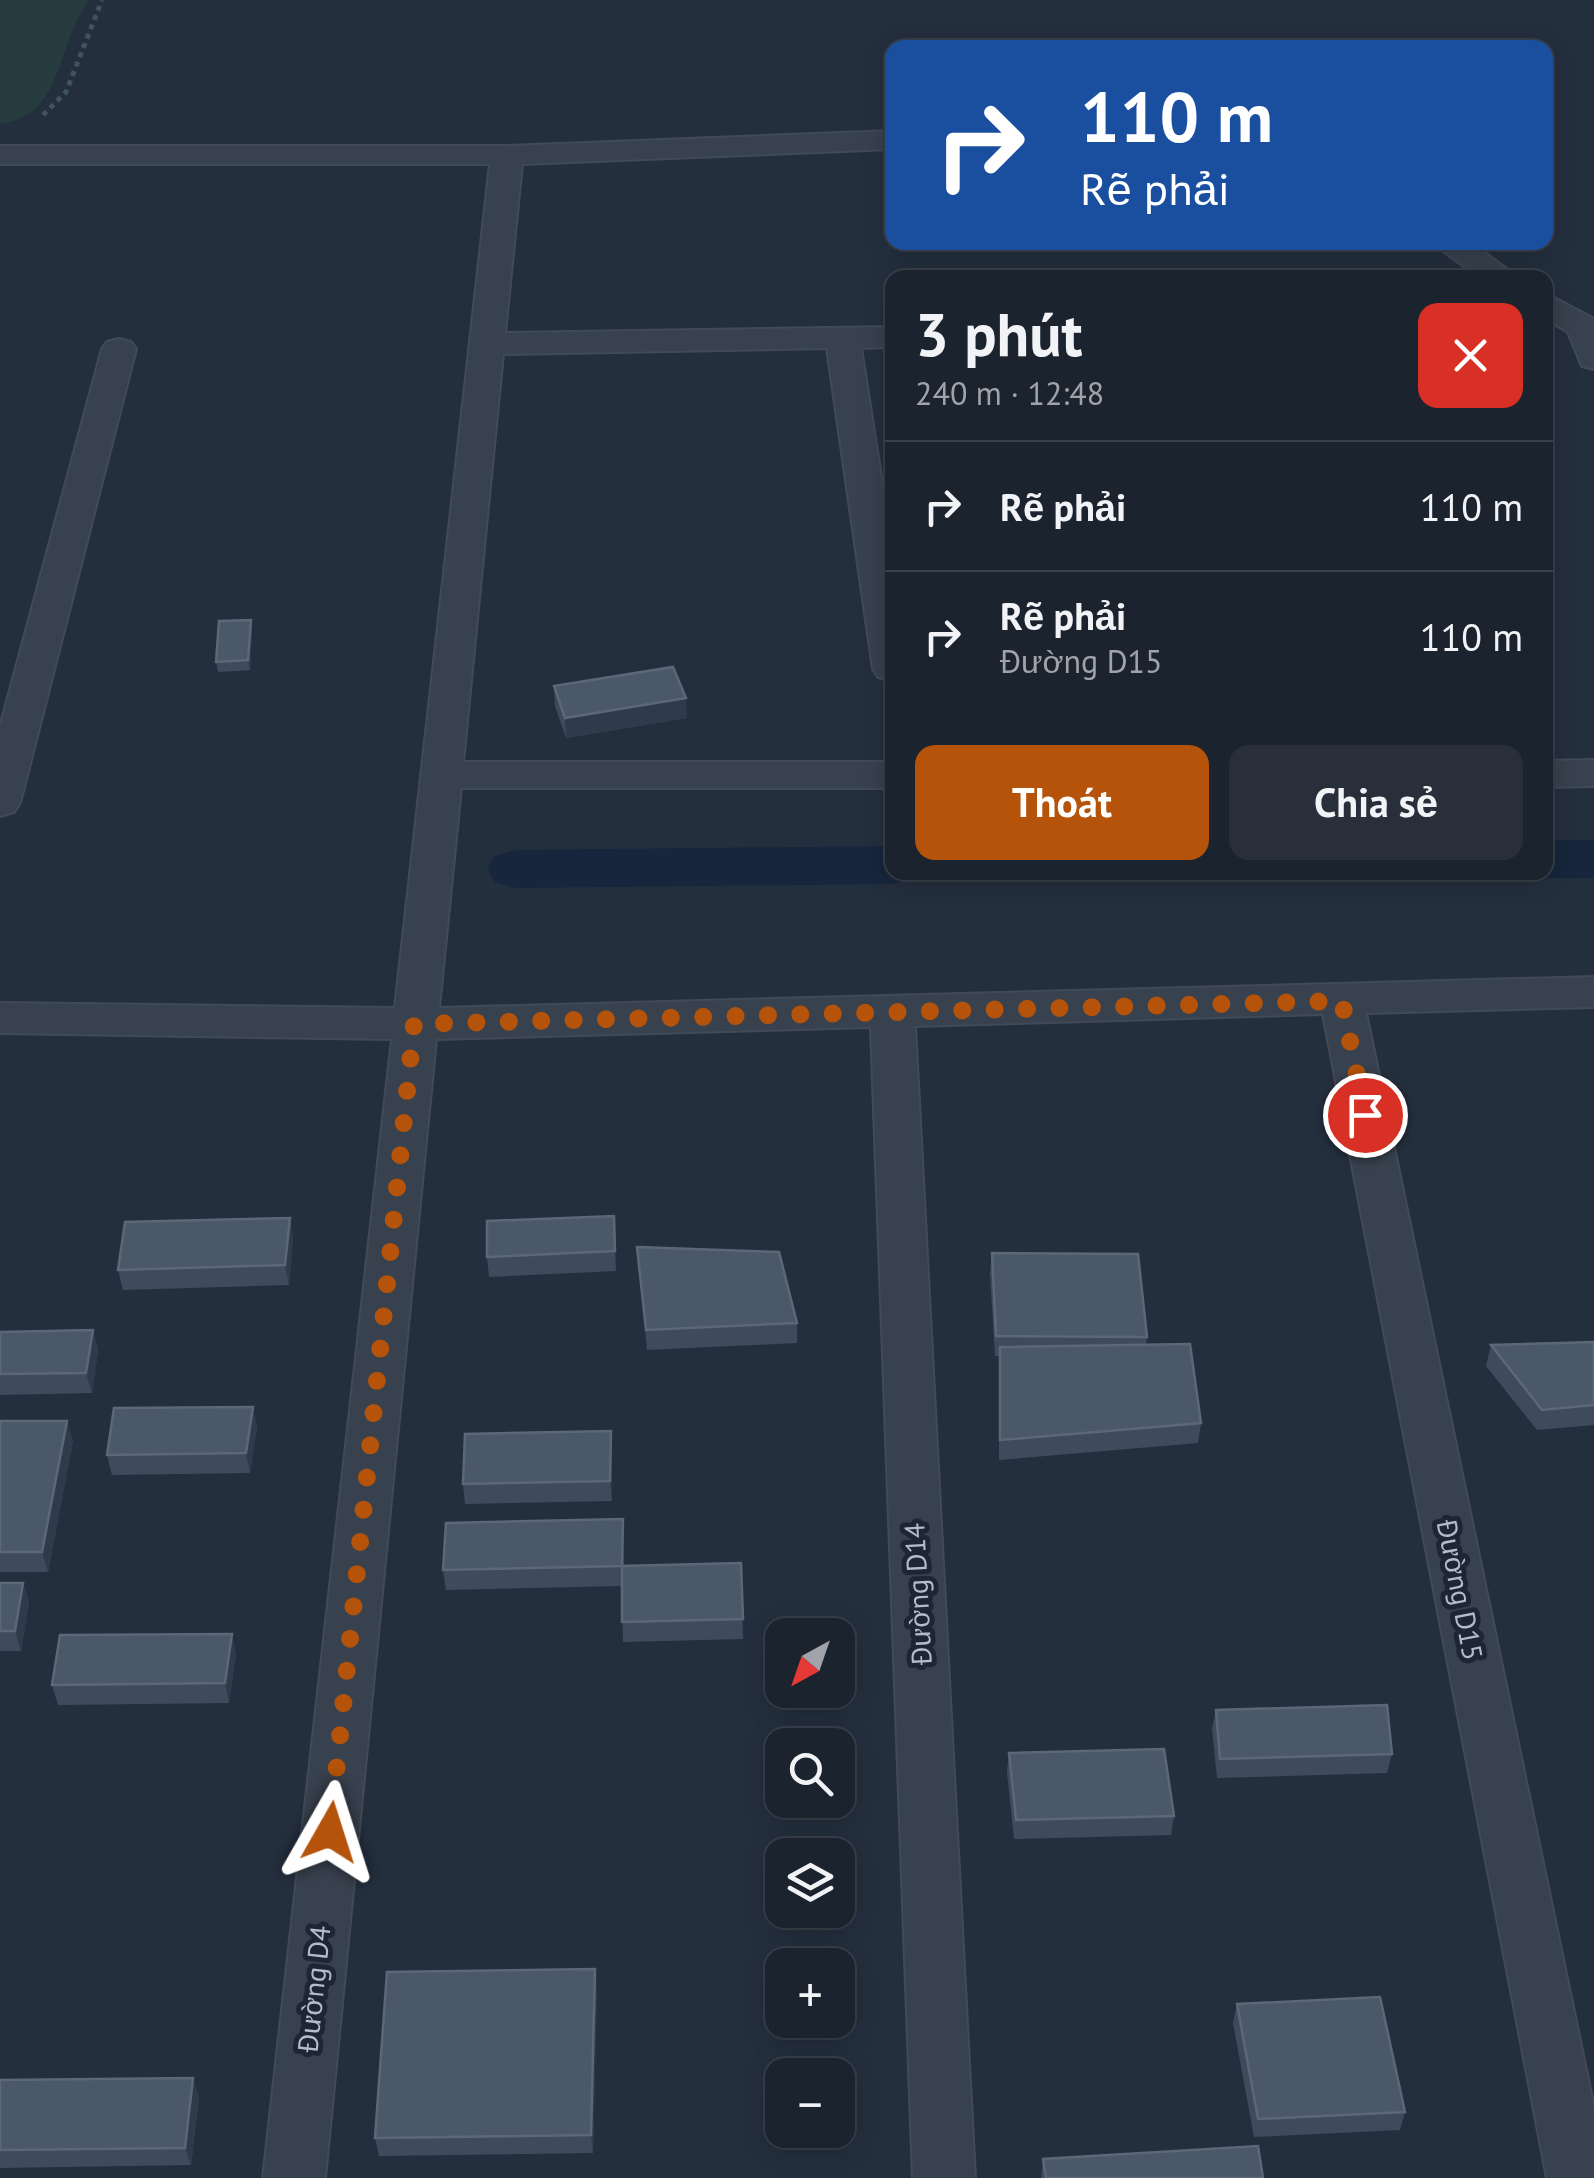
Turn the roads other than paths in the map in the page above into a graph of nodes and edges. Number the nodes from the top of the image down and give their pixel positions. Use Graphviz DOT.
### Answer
graph roads {
  1 [pos="885,140"];
  2 [pos="11,155"];
  3 [pos="506,155"];
  4 [pos="1459,250"];
  5 [pos="1491,270"];
  6 [pos="1553,309"];
  7 [pos="1553,327"];
  8 [pos="1583,327"];
  9 [pos="885,337"];
  10 [pos="843,338"];
  11 [pos="485,344"];
  12 [pos="119,350"];
  13 [pos="1594,360"];
  14 [pos="885,622"];
  15 [pos="1553,774"];
  16 [pos="1594,774"];
  17 [pos="440,775"];
  18 [pos="885,775"];
  19 [pos="0,804"];
  20 [pos="1594,992"];
  21 [pos="1342,1001"];
  22 [pos="892,1010"];
  23 [pos="0,1018"];
  24 [pos="414,1024"];
  25 [pos="294,2178"];
  26 [pos="944,2178"];
  27 [pos="1578,2178"];
  1 -- 3 [label="street"];
  2 -- 3 [label="street"];
  3 -- 11 [label="street, Đường D4"];
  4 -- 5 [label="street"];
  6 -- 8 [label="street"];
  7 -- 8 [label="street"];
  8 -- 13 [label="street"];
  9 -- 10 [label="street"];
  10 -- 11 [label="street"];
  10 -- 14 [label="street"];
  11 -- 17 [label="street, Đường D4"];
  12 -- 19 [label="street"];
  15 -- 16 [label="street"];
  17 -- 18 [label="street"];
  17 -- 24 [label="street, Đường D4"];
  20 -- 21 [label="street"];
  21 -- 22 [label="street"];
  21 -- 27 [label="street, Đường D15"];
  22 -- 24 [label="street"];
  22 -- 26 [label="street, Đường D14"];
  23 -- 24 [label="street"];
  24 -- 25 [label="street, Đường D4"];
}
